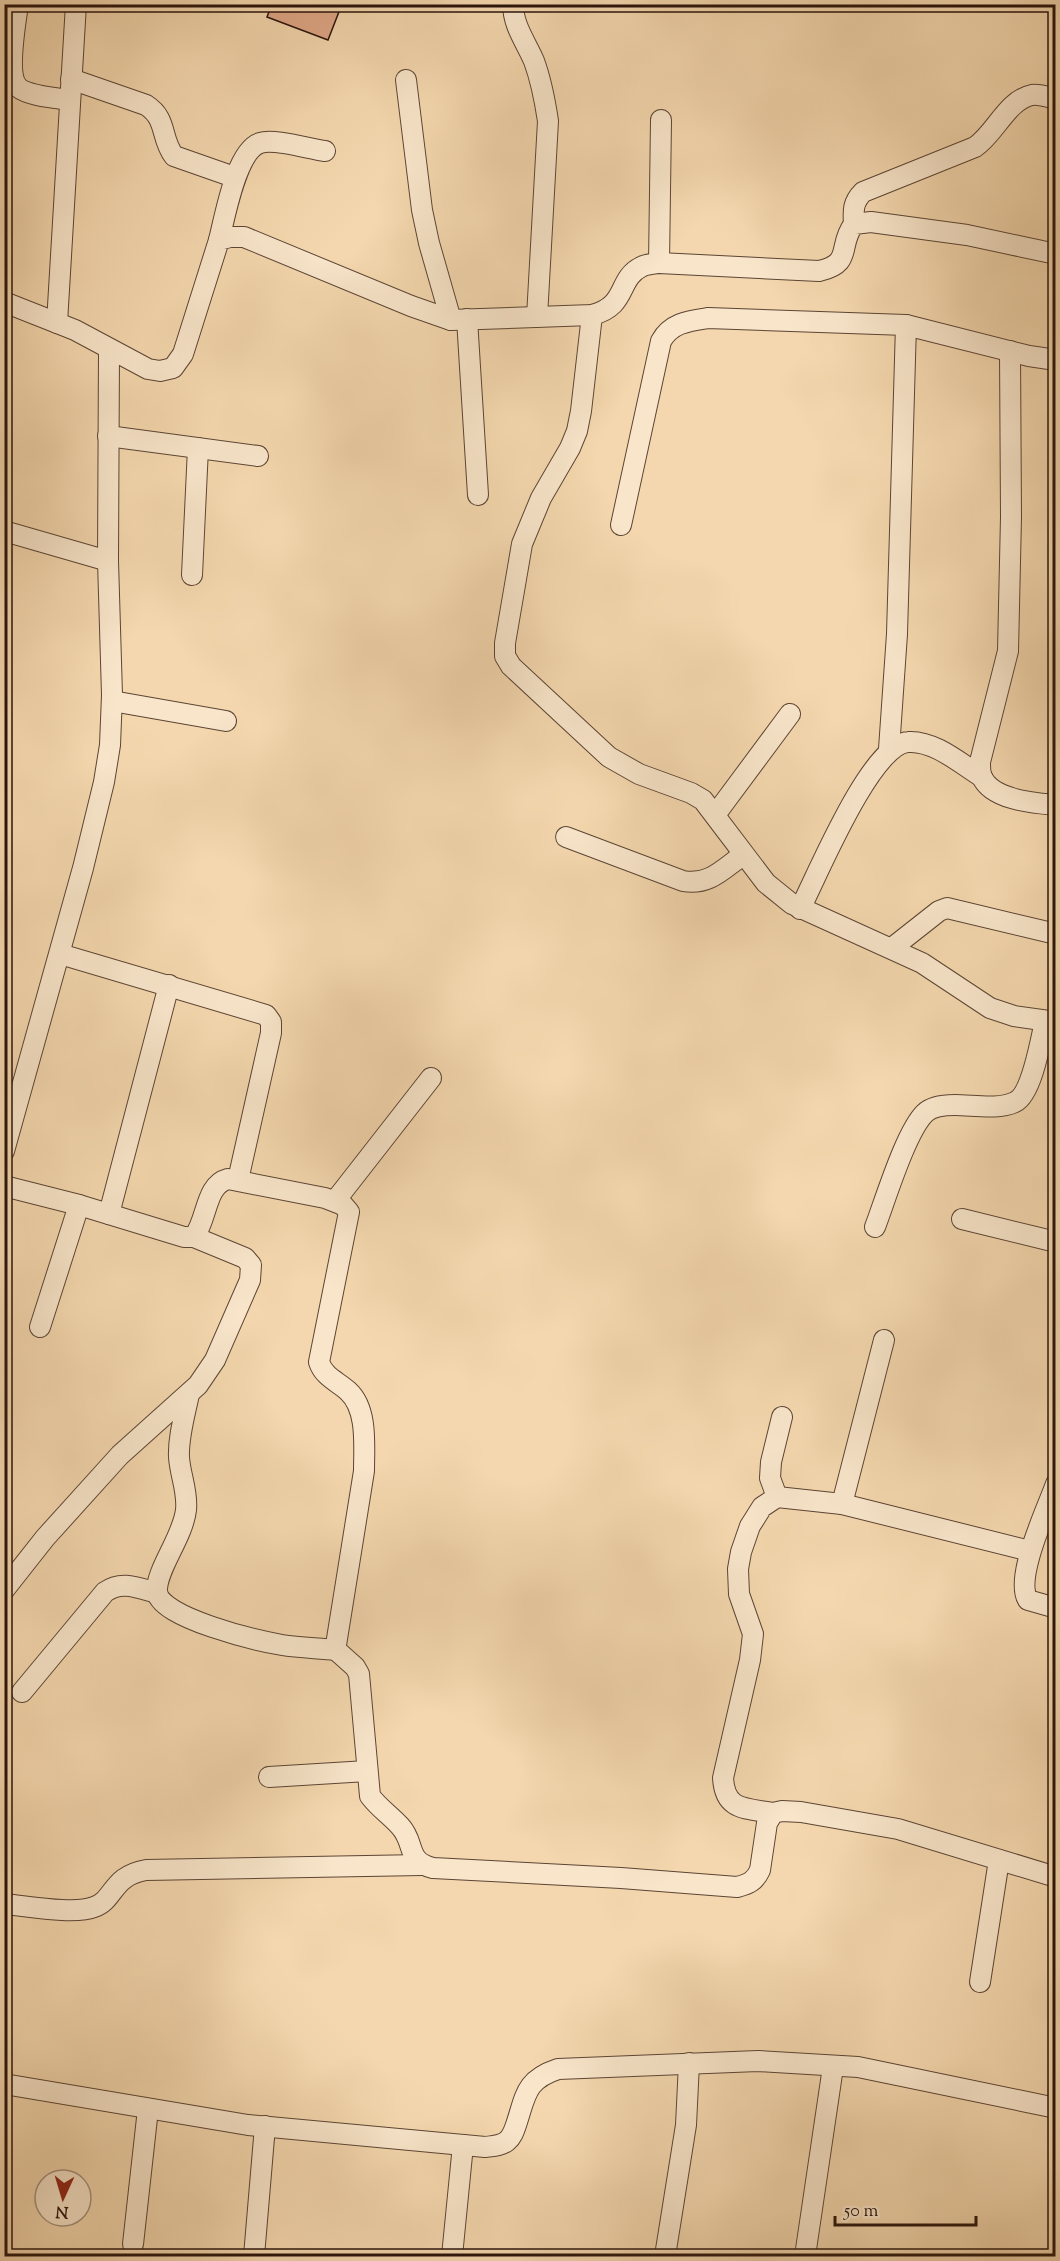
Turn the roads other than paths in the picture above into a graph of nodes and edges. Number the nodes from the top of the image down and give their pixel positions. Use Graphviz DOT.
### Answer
graph roads {
  1 [pos="18,4"];
  2 [pos="75,4"];
  3 [pos="513,4"];
  4 [pos="71,79"];
  5 [pos="406,80"];
  6 [pos="1056,99"];
  7 [pos="70,100"];
  8 [pos="661,120"];
  9 [pos="325,151"];
  10 [pos="234,177"];
  11 [pos="854,224"];
  12 [pos="219,240"];
  13 [pos="1056,254"];
  14 [pos="659,263"];
  15 [pos="4,302"];
  16 [pos="592,315"];
  17 [pos="537,317"];
  18 [pos="459,320"];
  19 [pos="57,323"];
  20 [pos="906,325"];
  21 [pos="109,350"];
  22 [pos="1010,351"];
  23 [pos="1056,360"];
  24 [pos="108,436"];
  25 [pos="198,448"];
  26 [pos="258,456"];
  27 [pos="478,495"];
  28 [pos="621,525"];
  29 [pos="4,531"];
  30 [pos="108,561"];
  31 [pos="192,575"];
  32 [pos="112,701"];
  33 [pos="790,714"];
  34 [pos="226,721"];
  35 [pos="889,750"];
  36 [pos="982,777"];
  37 [pos="1056,805"];
  38 [pos="716,815"];
  39 [pos="566,837"];
  40 [pos="743,855"];
  41 [pos="800,909"];
  42 [pos="1056,934"];
  43 [pos="892,948"];
  44 [pos="60,954"];
  45 [pos="169,985"];
  46 [pos="1050,1022"];
  47 [pos="431,1078"];
  48 [pos="4,1151"];
  49 [pos="238,1180"];
  50 [pos="4,1186"];
  51 [pos="335,1201"];
  52 [pos="80,1205"];
  53 [pos="109,1214"];
  54 [pos="962,1219"];
  55 [pos="875,1227"];
  56 [pos="194,1237"];
  57 [pos="1056,1242"];
  58 [pos="40,1327"];
  59 [pos="884,1340"];
  60 [pos="189,1394"];
  61 [pos="782,1417"];
  62 [pos="1056,1484"];
  63 [pos="777,1497"];
  64 [pos="842,1504"];
  65 [pos="1030,1551"];
  66 [pos="4,1590"];
  67 [pos="157,1593"];
  68 [pos="1056,1608"];
  69 [pos="345,1657"];
  70 [pos="22,1692"];
  71 [pos="367,1771"];
  72 [pos="269,1777"];
  73 [pos="773,1813"];
  74 [pos="999,1860"];
  75 [pos="422,1865"];
  76 [pos="1056,1877"];
  77 [pos="4,1904"];
  78 [pos="980,1982"];
  79 [pos="689,2063"];
  80 [pos="833,2067"];
  81 [pos="4,2084"];
  82 [pos="1056,2108"];
  83 [pos="148,2109"];
  84 [pos="265,2126"];
  85 [pos="463,2145"];
  86 [pos="133,2244"];
  87 [pos="254,2256"];
  88 [pos="452,2256"];
  89 [pos="665,2256"];
  90 [pos="805,2256"];
  1 -- 7 [label="street"];
  2 -- 4 [label="street"];
  3 -- 17 [label="street"];
  4 -- 7 [label="street"];
  4 -- 10 [label="street"];
  5 -- 18 [label="street"];
  6 -- 11 [label="street"];
  7 -- 19 [label="street"];
  8 -- 14 [label="street"];
  9 -- 10 [label="street"];
  10 -- 12 [label="street"];
  11 -- 13 [label="street"];
  11 -- 14 [label="street"];
  12 -- 18 [label="street"];
  12 -- 21 [label="street"];
  14 -- 16 [label="street"];
  15 -- 19 [label="street"];
  16 -- 17 [label="street"];
  16 -- 38 [label="street"];
  17 -- 18 [label="street"];
  18 -- 27 [label="street"];
  19 -- 21 [label="street"];
  20 -- 22 [label="street"];
  20 -- 28 [label="street"];
  20 -- 35 [label="street"];
  21 -- 24 [label="street"];
  22 -- 23 [label="street"];
  22 -- 36 [label="street"];
  24 -- 25 [label="street"];
  24 -- 30 [label="street"];
  25 -- 26 [label="street"];
  25 -- 31 [label="street"];
  29 -- 30 [label="street"];
  30 -- 32 [label="street"];
  32 -- 34 [label="street"];
  32 -- 44 [label="street"];
  33 -- 38 [label="street"];
  35 -- 36 [label="street"];
  35 -- 41 [label="street"];
  36 -- 37 [label="street"];
  38 -- 40 [label="street"];
  39 -- 40 [label="street"];
  40 -- 41 [label="street"];
  41 -- 43 [label="street"];
  42 -- 43 [label="street"];
  43 -- 46 [label="street"];
  44 -- 45 [label="street"];
  44 -- 48 [label="street"];
  45 -- 49 [label="street"];
  45 -- 53 [label="street"];
  46 -- 55 [label="street"];
  47 -- 51 [label="street"];
  49 -- 51 [label="street"];
  49 -- 56 [label="street"];
  50 -- 52 [label="street"];
  51 -- 69 [label="street"];
  52 -- 53 [label="street"];
  52 -- 58 [label="street"];
  53 -- 56 [label="street"];
  54 -- 57 [label="street"];
  56 -- 60 [label="street"];
  59 -- 64 [label="street"];
  60 -- 66 [label="street"];
  60 -- 67 [label="street"];
  61 -- 63 [label="street"];
  62 -- 65 [label="street"];
  63 -- 64 [label="street"];
  63 -- 73 [label="street"];
  64 -- 65 [label="street"];
  65 -- 68 [label="street"];
  67 -- 69 [label="street"];
  67 -- 70 [label="street"];
  69 -- 71 [label="street"];
  71 -- 72 [label="street"];
  71 -- 75 [label="street"];
  73 -- 74 [label="street"];
  73 -- 75 [label="street"];
  74 -- 76 [label="street"];
  74 -- 78 [label="street"];
  75 -- 77 [label="street"];
  79 -- 80 [label="street"];
  79 -- 85 [label="street"];
  79 -- 89 [label="street"];
  80 -- 82 [label="street"];
  80 -- 90 [label="street"];
  81 -- 83 [label="street"];
  83 -- 84 [label="street"];
  83 -- 86 [label="street"];
  84 -- 85 [label="street"];
  84 -- 87 [label="street"];
  85 -- 88 [label="street"];
}
